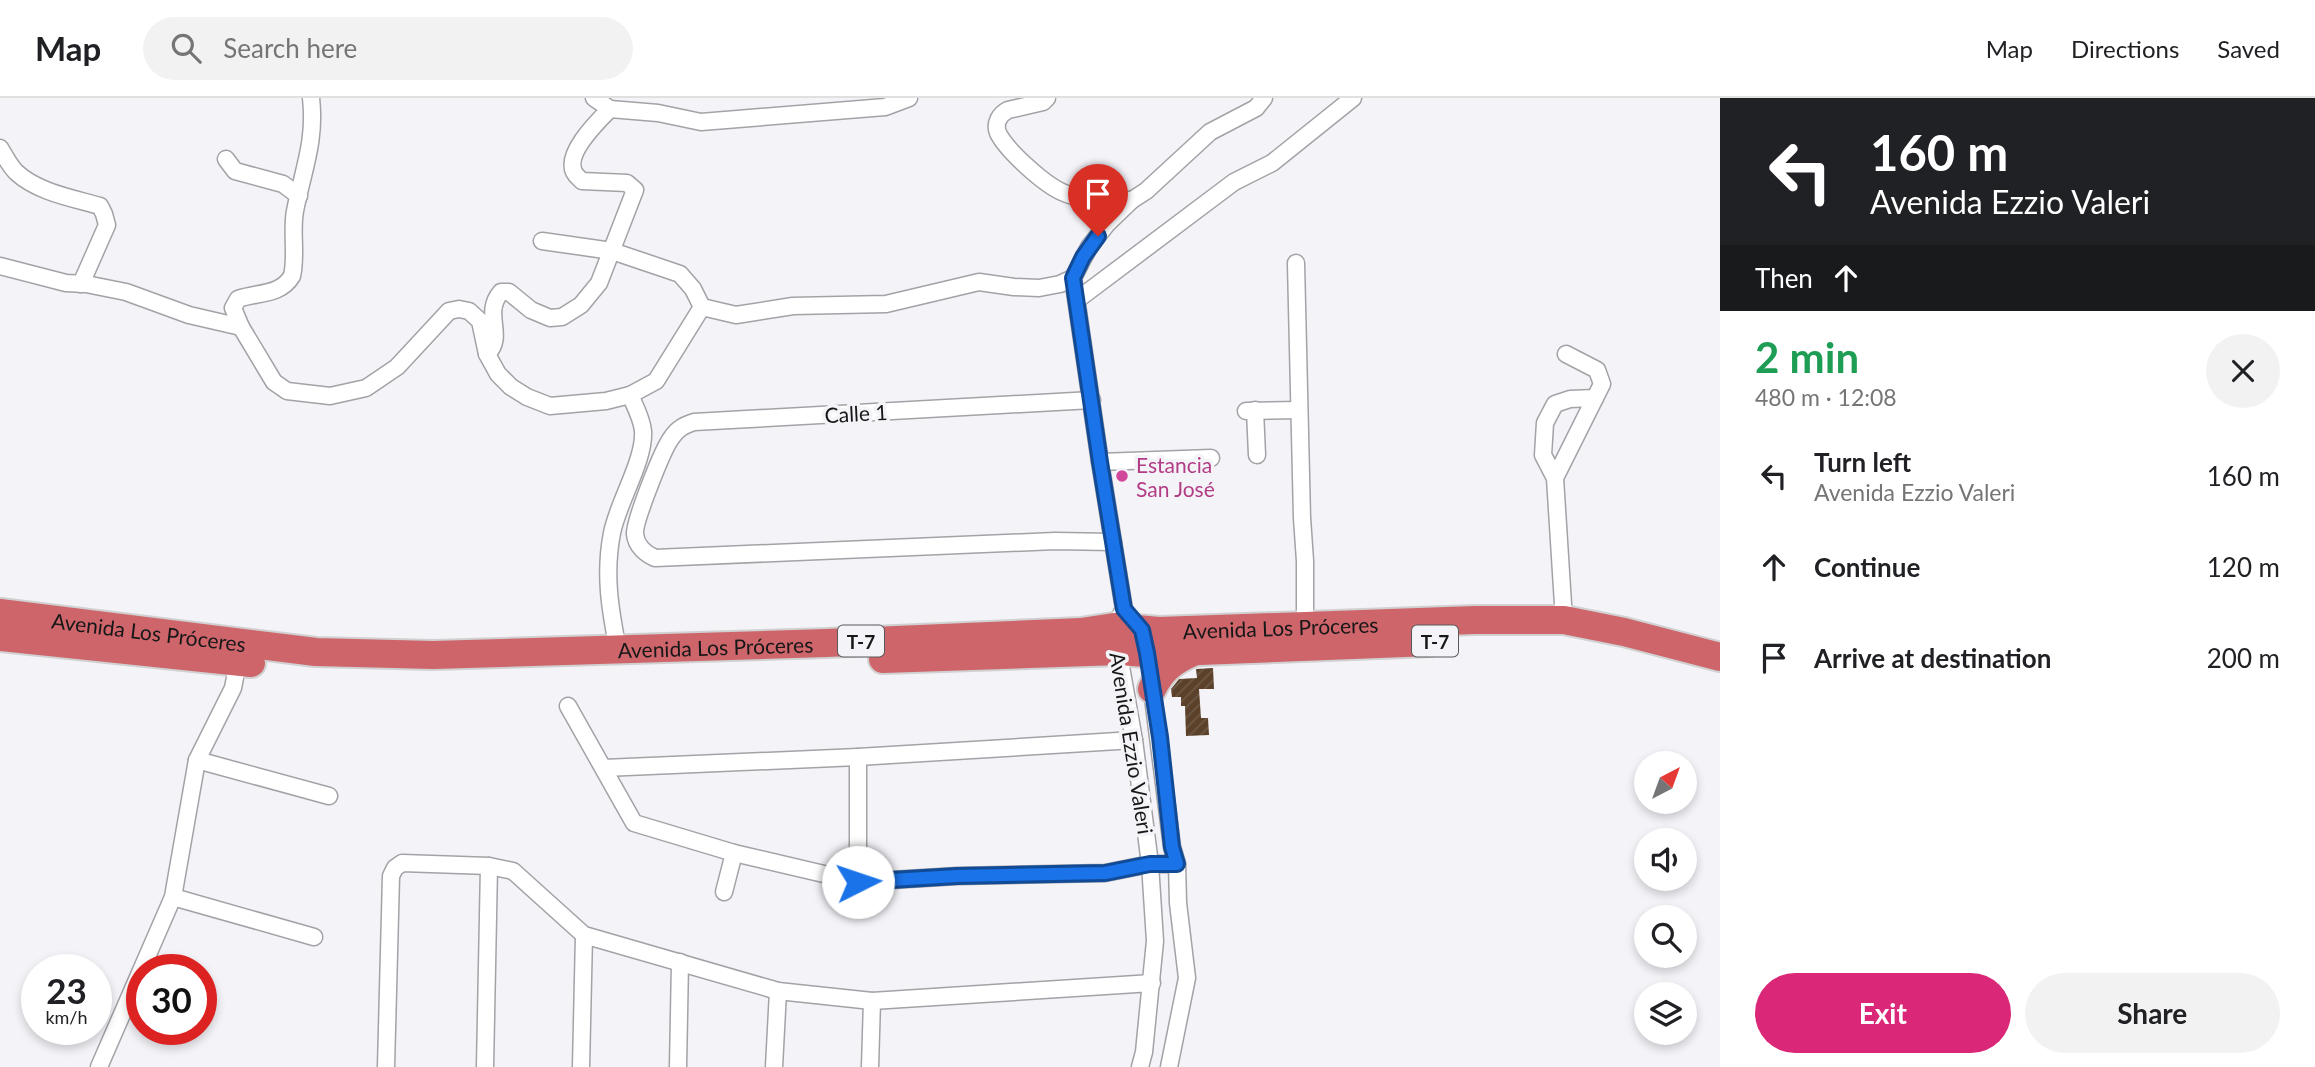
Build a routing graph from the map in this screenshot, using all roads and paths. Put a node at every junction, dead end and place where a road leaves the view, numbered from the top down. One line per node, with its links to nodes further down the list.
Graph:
1 (311, 98): 11 (street)
2 (594, 98): 8 (street)
3 (909, 98): 7 (street)
4 (1047, 98): 12 (street)
5 (1264, 98): 12 (street)
6 (1353, 98): 19 (street)
7 (657, 106): 8 (street)
8 (610, 109): 14 (street)
9 (1, 149): 18 (street)
10 (226, 159): 11 (street)
11 (299, 196): 21 (street)
12 (1132, 200): 17 (street)
13 (541, 241): 14 (street)
14 (612, 251): 20 (street); 22 (street)
15 (1296, 263): 27 (street)
16 (0, 266): 18 (street)
17 (1073, 278): 19 (street, Avenida Ezzio Valeri); 20 (street)
18 (81, 284): 21 (street)
19 (1077, 300): 26 (street, Avenida Ezzio Valeri)
20 (702, 307): 24 (street)
21 (241, 327): 22 (street)
22 (487, 354): 24 (street)
23 (1566, 354): 25 (street)
24 (630, 396): 39 (street)
25 (1595, 398): 31 (street); 31 (street)
26 (1091, 400): 30 (street, Avenida Ezzio Valeri); 32 (street, Calle 1)
27 (1299, 410): 28 (street); 35 (street)
28 (1257, 455)
29 (1211, 458): 30 (street)
30 (1100, 462): 32 (street, Avenida Ezzio Valeri)
31 (1555, 478): 34 (street)
32 (1113, 542): 36 (street, Avenida Ezzio Valeri)
33 (0, 613): 39 (highway, Avenida Los Próceres / T-7)
34 (1564, 620): 35 (highway, Avenida Los Próceres / T-7); 41 (highway, Avenida Los Próceres / T-7)
35 (1305, 626): 38 (highway, Avenida Los Próceres / T-7)
36 (1118, 629): 38 (highway, Avenida Los Próceres / T-7); 39 (highway, Avenida Los Próceres / T-7); 42 (highway, Avenida Los Próceres / T-7); 46 (street, Avenida Ezzio Valeri)
37 (0, 637): 42 (highway, Avenida Los Próceres / T-7)
38 (1145, 641): 40 (highway, Avenida Los Próceres / T-7); 44 (street, Avenida Ezzio Valeri)
39 (618, 650)
40 (1196, 650): 43 (highway, Avenida Los Próceres / T-7); 44 (highway)
41 (1720, 657)
42 (238, 662): 48 (street)
43 (1720, 669)
44 (1152, 689): 53 (street, Avenida Ezzio Valeri)
45 (568, 706): 49 (street)
46 (1135, 740): 47 (street); 52 (street, Avenida Ezzio Valeri)
47 (858, 757): 49 (street); 55 (street)
48 (197, 760): 50 (street); 57 (street)
49 (604, 768): 51 (street)
50 (329, 796)
51 (734, 853): 55 (street); 56 (street)
52 (1150, 864): 53 (street); 55 (street); 61 (street, Avenida Ezzio Valeri)
53 (1177, 864): 72 (street, Avenida Ezzio Valeri)
54 (489, 866): 58 (street); 65 (street); 66 (street)
55 (858, 882)
56 (724, 892)
57 (173, 897): 59 (street); 64 (street)
58 (584, 935): 60 (street); 67 (street)
59 (314, 937)
60 (680, 962): 62 (street); 68 (street)
61 (1152, 983): 63 (street); 71 (street, Avenida Ezzio Valeri)
62 (778, 991): 63 (street); 69 (street)
63 (872, 1001): 70 (street)
64 (99, 1067)
65 (386, 1067)
66 (485, 1067)
67 (581, 1067)
68 (678, 1067)
69 (774, 1067)
70 (870, 1067)
71 (1140, 1067)
72 (1169, 1067)

